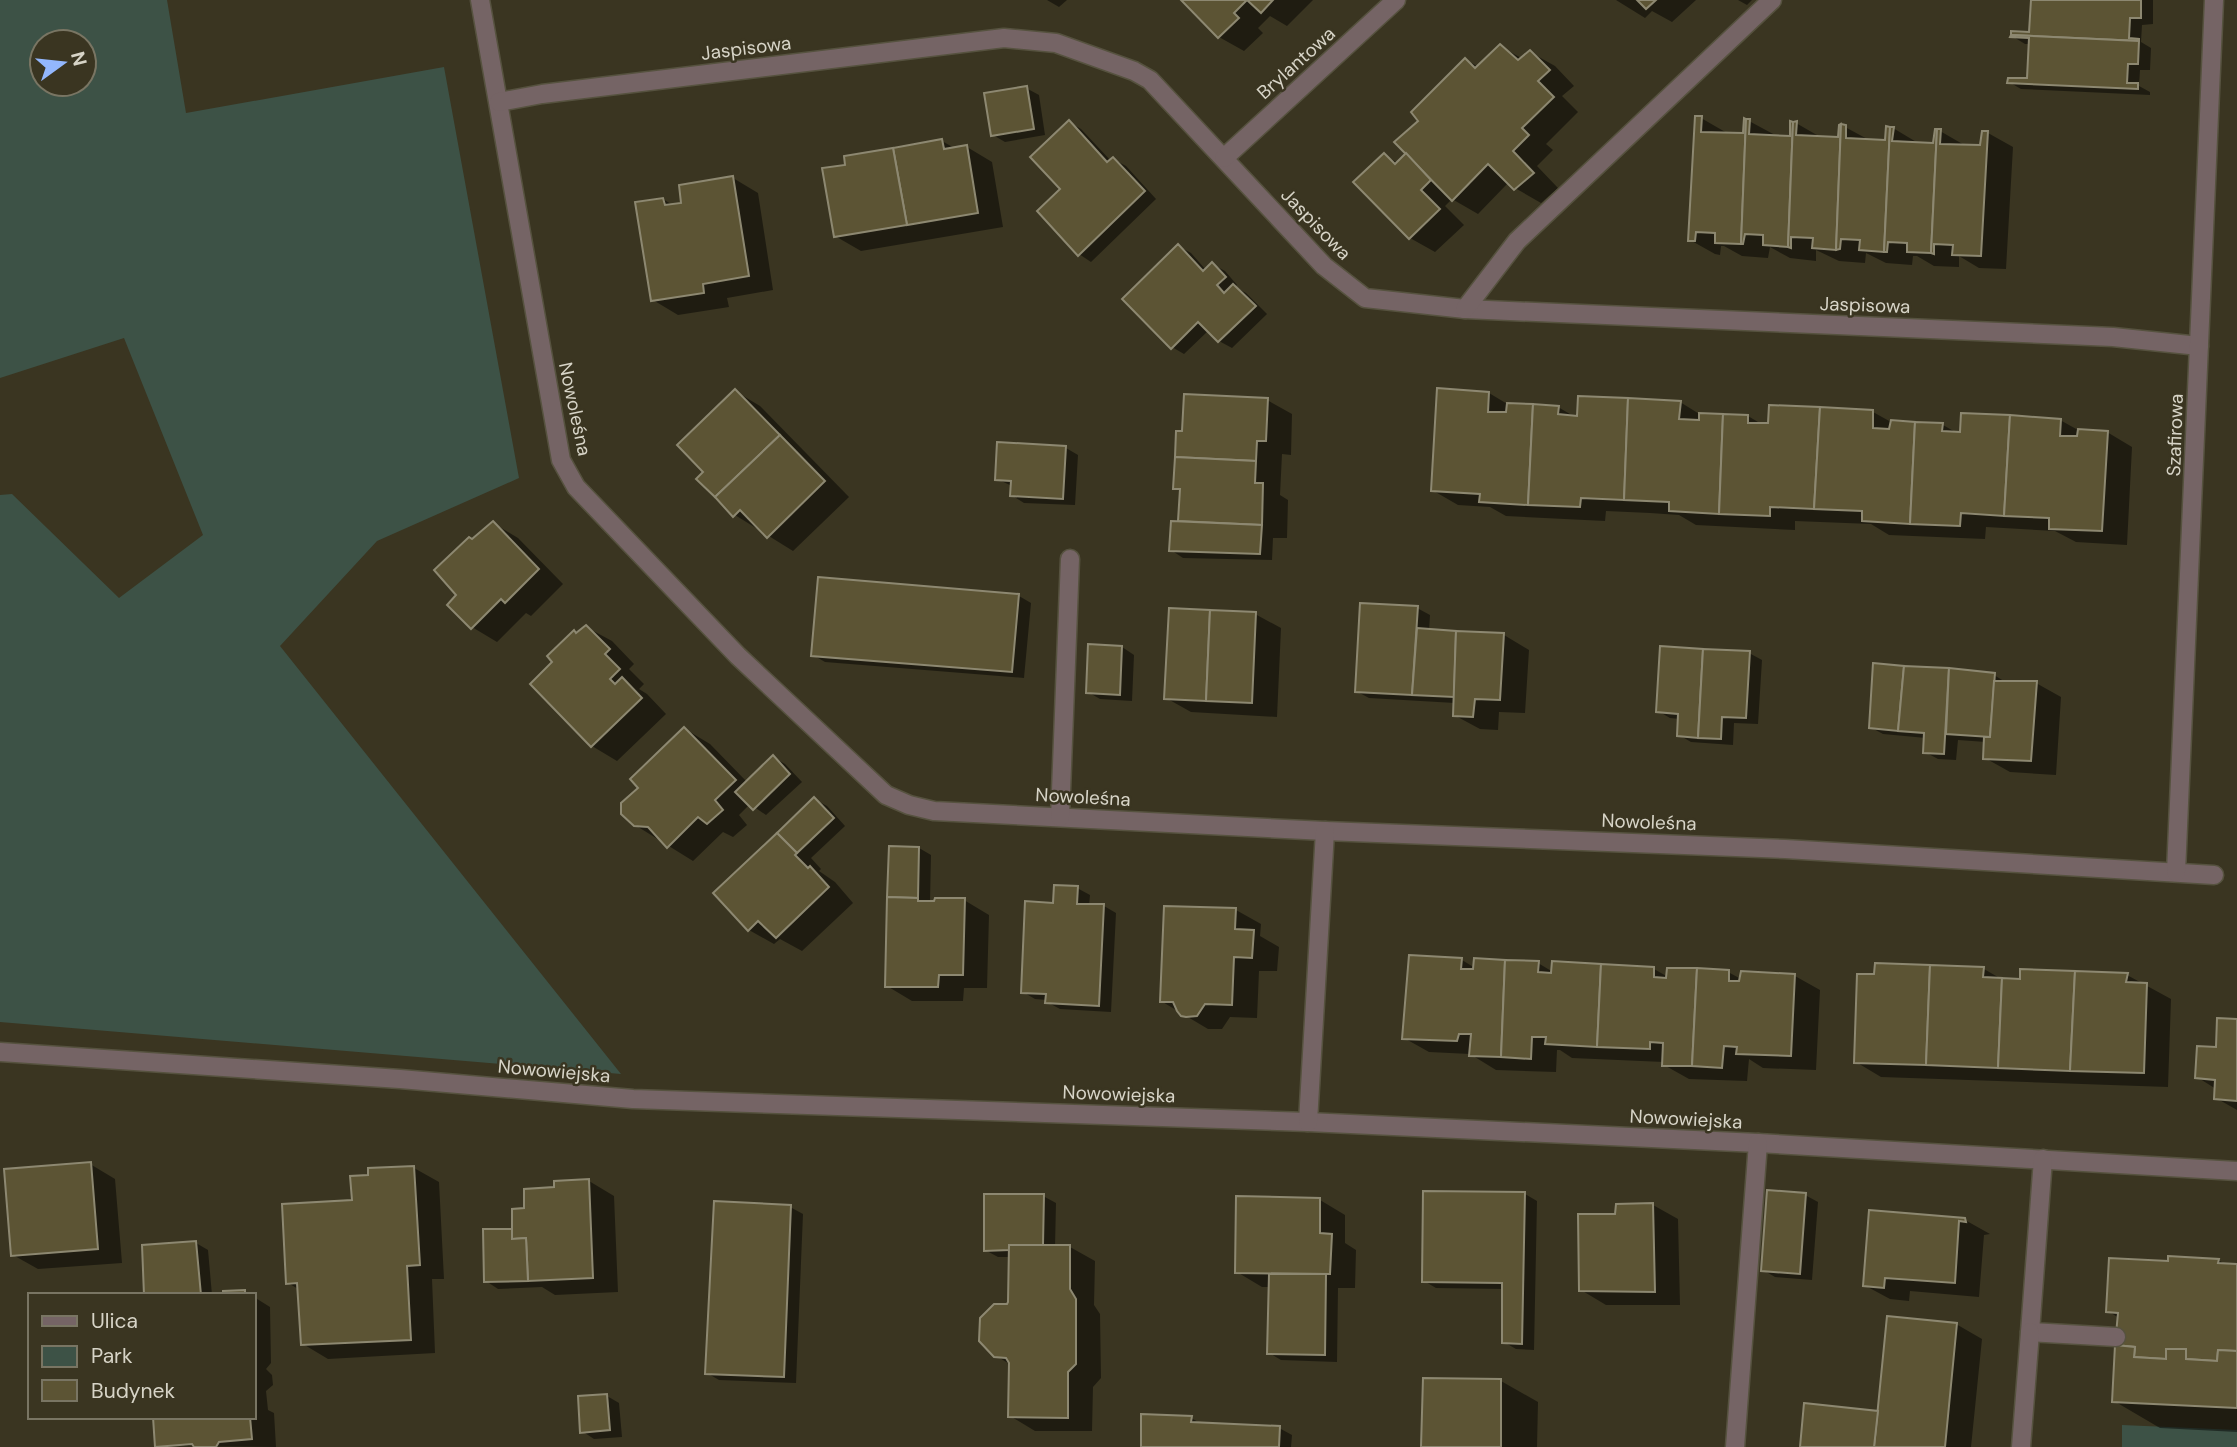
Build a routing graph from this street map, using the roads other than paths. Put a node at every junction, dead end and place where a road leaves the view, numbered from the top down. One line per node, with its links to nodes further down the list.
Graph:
1 (480, 0): 5 (street, Nowoleśna)
2 (1396, 0): 6 (street, Brylantowa)
3 (1772, 0): 7 (street)
4 (2214, 0): 8 (street, Szafirowa)
5 (499, 102): 6 (street, Jaspisowa); 10 (street, Nowoleśna)
6 (1224, 158): 7 (street, Jaspisowa)
7 (1465, 309): 8 (street, Jaspisowa)
8 (2199, 346): 12 (street, Szafirowa)
9 (1070, 559): 10 (street)
10 (1060, 817): 11 (street, Nowoleśna)
11 (1325, 831): 12 (street, Nowoleśna); 15 (street)
12 (2176, 872): 13 (street, Nowoleśna)
13 (2214, 875)
14 (0, 1052): 15 (street, Nowowiejska)
15 (1308, 1122): 16 (street, Nowowiejska)
16 (1758, 1143): 17 (street, Nowowiejska); 21 (street)
17 (2043, 1159): 18 (street, Nowowiejska); 19 (street)
18 (2237, 1171)
19 (2030, 1332): 20 (street); 22 (street)
20 (2116, 1337)
21 (1735, 1447)
22 (2021, 1447)

